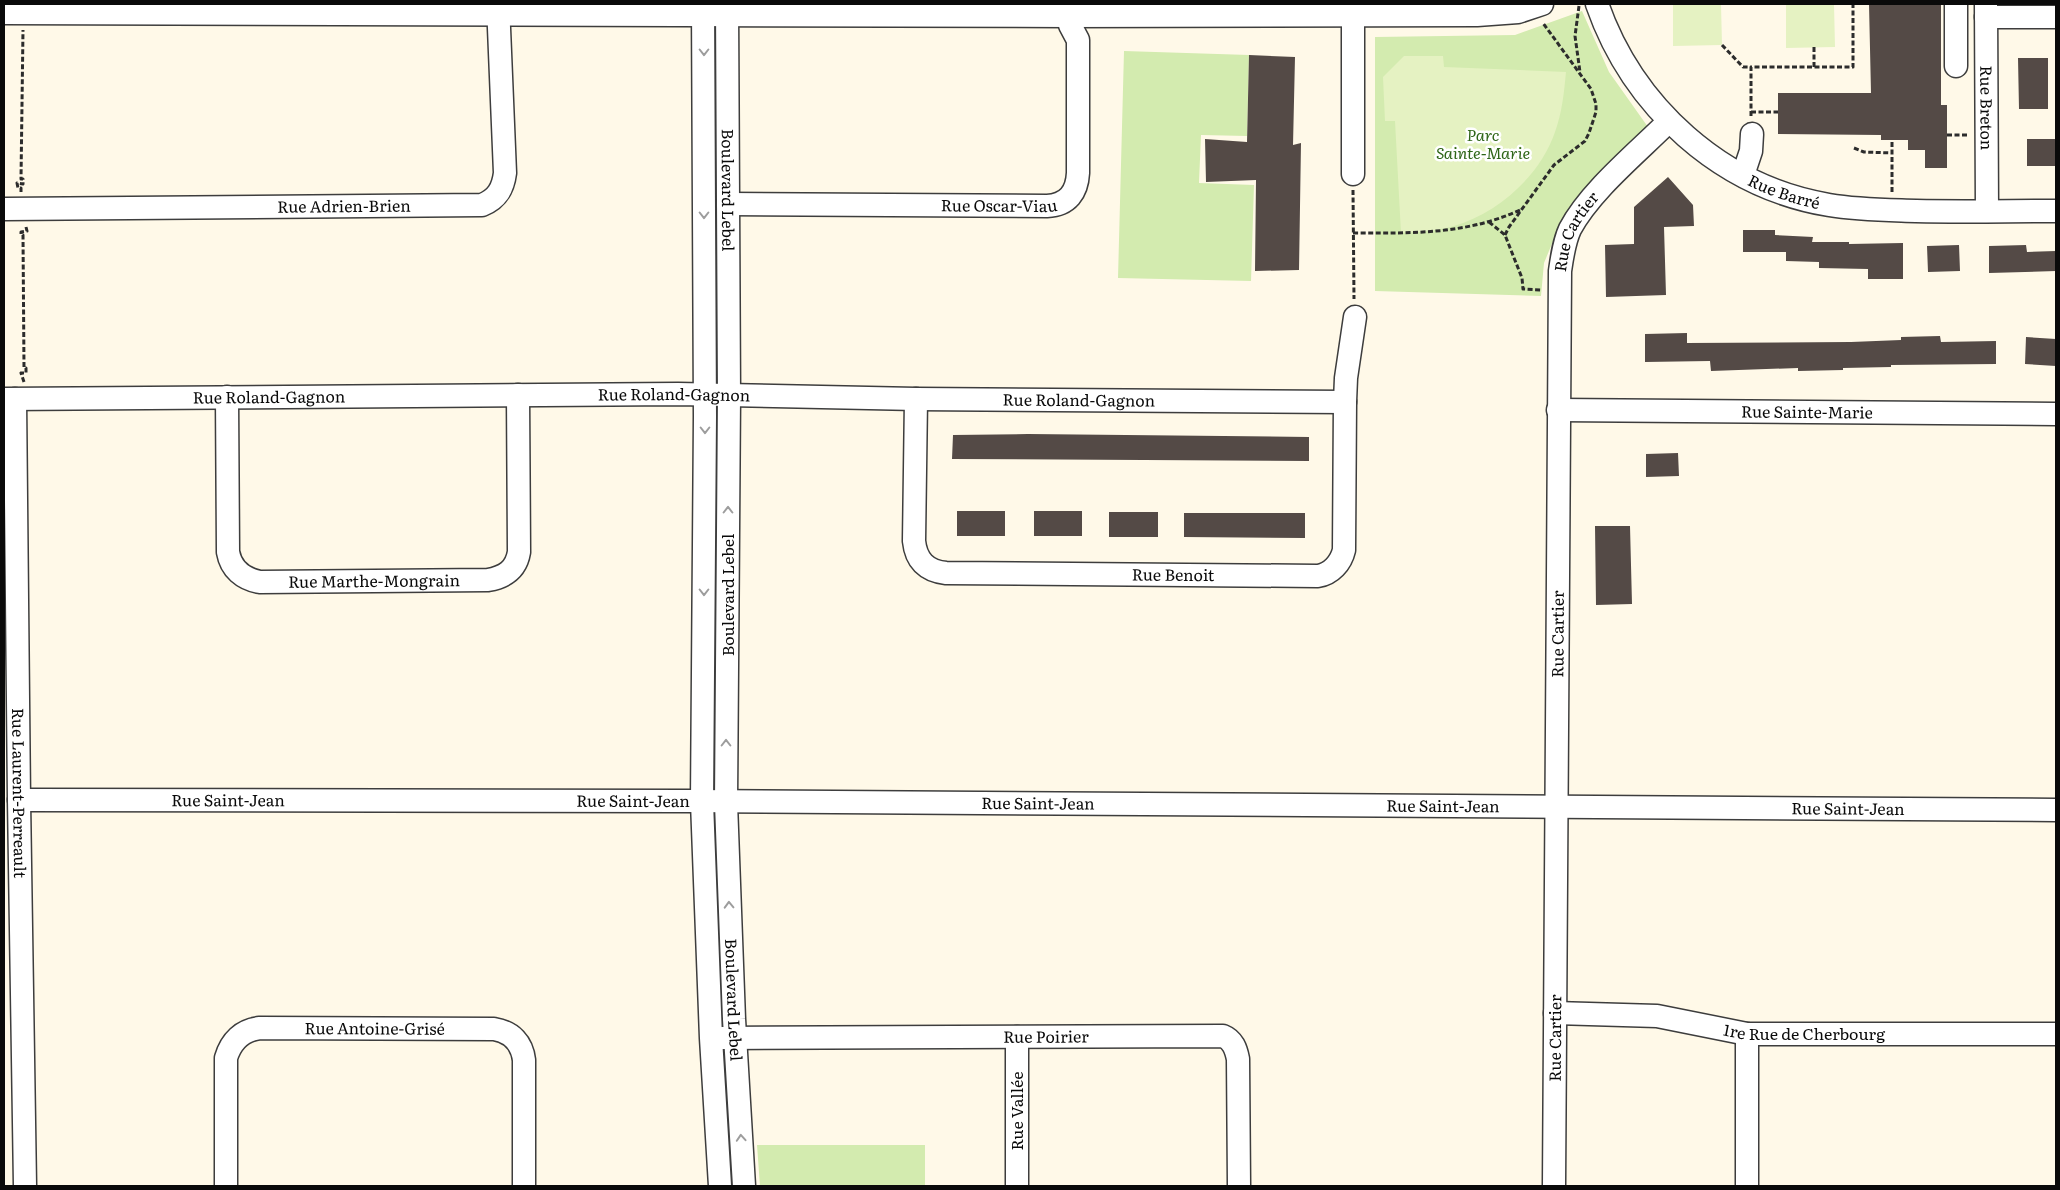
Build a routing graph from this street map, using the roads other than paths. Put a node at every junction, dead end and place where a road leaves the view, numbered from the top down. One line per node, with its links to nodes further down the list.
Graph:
1 (1956, 4): 12 (street)
2 (1587, 6): 13 (street, Rue Barré)
3 (498, 8): 4 (street); 8 (street); 17 (street, Rue Adrien-Brien)
4 (703, 9): 5 (street); 24 (street, Boulevard Lebel, one-way to 24)
5 (727, 9): 6 (street); 18 (street, Boulevard Lebel)
6 (1067, 10): 10 (street); 18 (street, Rue Oscar-Viau)
7 (1986, 10): 11 (street); 19 (street, Rue Breton)
8 (4, 13)
9 (1542, 13): 10 (street)
10 (1353, 15): 15 (street)
11 (2056, 17)
12 (1956, 66)
13 (1669, 121): 16 (street, Rue Barré); 29 (street, Rue Cartier)
14 (1752, 123): 16 (street)
15 (1353, 174)
16 (1743, 176): 19 (street, Rue Barré)
17 (12, 203)
18 (728, 204): 25 (street, Boulevard Lebel)
19 (1987, 211): 20 (street, Rue Barré)
20 (2056, 211)
21 (1355, 317): 28 (street, Rue Benoit)
22 (14, 395): 26 (street, Rue Roland-Gagnon); 31 (street, Rue Laurent-Perreault)
23 (518, 395): 24 (street, Rue Roland-Gagnon); 26 (street, Rue Roland-Gagnon); 26 (street, Rue Marthe-Mongrain)
24 (705, 395): 25 (street, Rue Roland-Gagnon); 32 (street, Boulevard Lebel, one-way to 32)
25 (729, 396): 27 (street, Rue Roland-Gagnon); 33 (street, Boulevard Lebel, one-way to 25)
26 (227, 397)
27 (916, 399): 28 (street, Rue Roland-Gagnon); 28 (street, Rue Benoit)
28 (1345, 402)
29 (1558, 410): 30 (street, Rue Sainte-Marie); 34 (street, Rue Cartier)
30 (2056, 414)
31 (18, 800): 32 (street, Rue Saint-Jean); 42 (street, Rue Laurent-Perreault)
32 (702, 802): 33 (street, Rue Saint-Jean); 40 (street, Boulevard Lebel)
33 (726, 802): 34 (street, Rue Saint-Jean); 41 (street, Boulevard Lebel, one-way to 33)
34 (1556, 807): 35 (street, Rue Saint-Jean); 36 (street, Rue Cartier)
35 (2056, 810)
36 (1555, 1013): 37 (street, 1re Rue de Cherbourg); 49 (street, Rue Cartier)
37 (1747, 1034): 38 (street, 1re Rue de Cherbourg); 50 (street)
38 (2056, 1034)
39 (1017, 1037): 41 (street, Rue Poirier); 47 (street, Rue Vallée); 48 (street, Rue Poirier)
40 (711, 1038): 41 (street, Rue Poirier); 45 (street, Boulevard Lebel)
41 (735, 1038): 46 (street, Boulevard Lebel, one-way to 41)
42 (25, 1186)
43 (226, 1186): 44 (street, Rue Antoine-Grisé)
44 (524, 1186)
45 (720, 1186)
46 (744, 1186)
47 (1017, 1186)
48 (1239, 1186)
49 (1554, 1186)
50 (1747, 1186)

